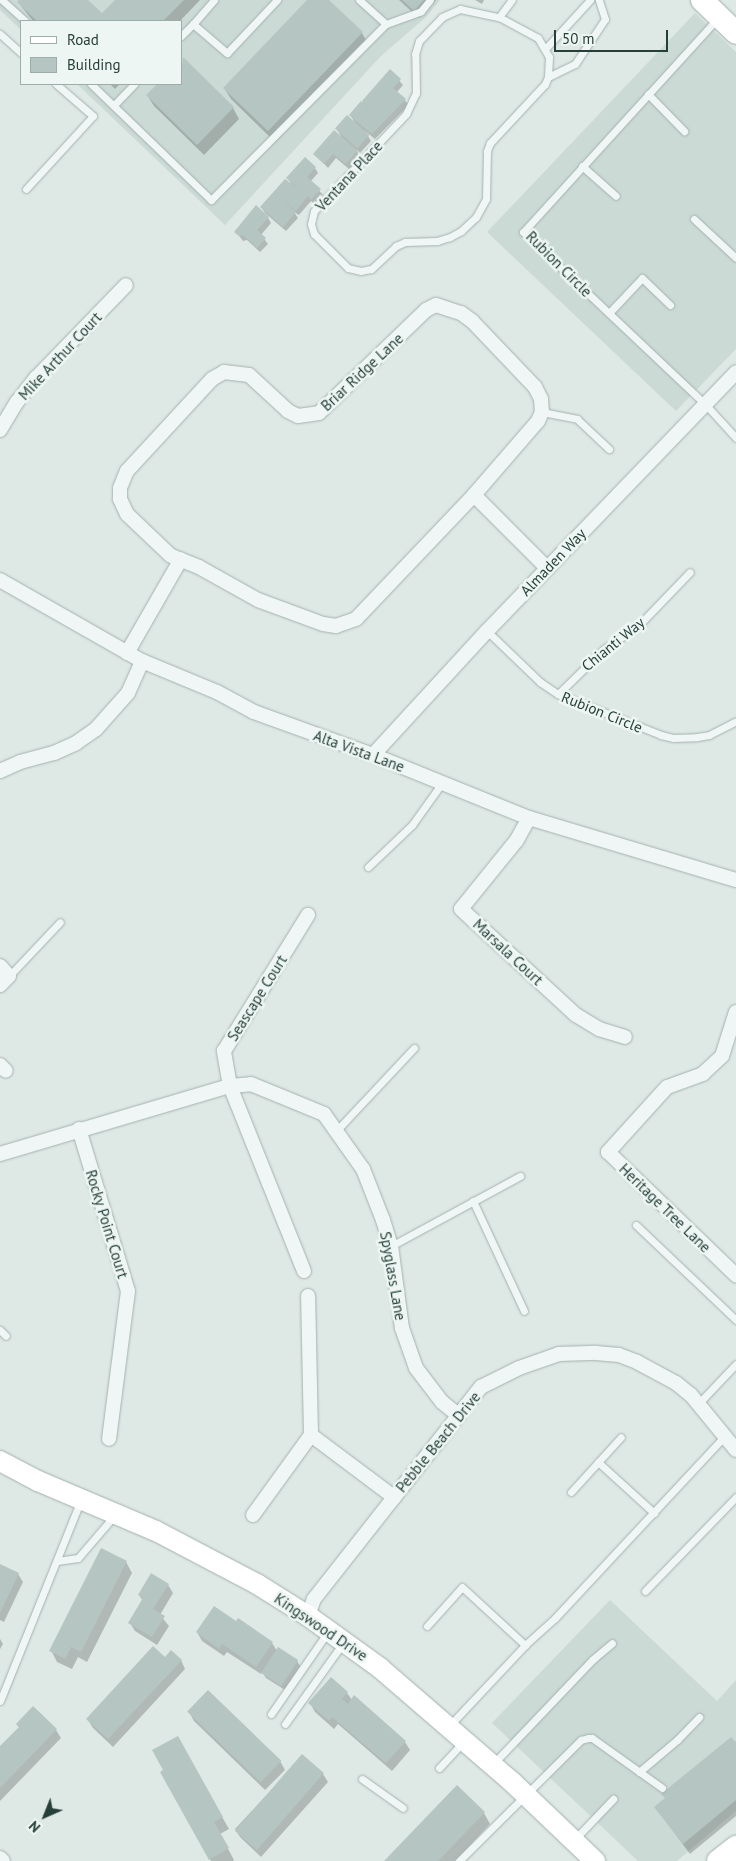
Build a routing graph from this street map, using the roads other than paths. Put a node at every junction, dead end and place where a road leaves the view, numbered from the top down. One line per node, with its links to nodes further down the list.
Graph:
1 (2, 0): 12 (lane)
2 (214, 0): 13 (lane)
3 (277, 0): 13 (lane)
4 (360, 0): 14 (lane)
5 (430, 0): 14 (lane)
6 (512, 0): 10 (lane)
7 (590, 0): 18 (lane)
8 (599, 0): 20 (lane)
9 (702, 0): 11 (main road)
10 (499, 17): 18 (lane, Ventana Place); 20 (lane, Ventana Place)
11 (719, 17): 15 (main road); 24 (lane, Rubion Circle)
12 (24, 20)
13 (193, 24): 17 (lane)
14 (386, 24): 25 (lane)
15 (736, 32)
16 (0, 34): 19 (lane)
17 (182, 35)
18 (546, 48): 20 (lane)
19 (20, 52)
20 (548, 77)
21 (57, 85): 28 (lane)
22 (92, 85): 25 (lane)
23 (133, 85): 25 (lane)
24 (648, 94): 26 (lane); 27 (lane, Rubion Circle)
25 (114, 105)
26 (684, 131)
27 (582, 166): 29 (lane); 34 (lane, Rubion Circle)
28 (26, 189)
29 (616, 196)
30 (694, 219): 31 (lane)
31 (736, 258)
32 (126, 285): 38 (street, Mike Arthur Court)
33 (670, 305): 34 (lane)
34 (609, 313): 36 (lane, Rubion Circle)
35 (736, 372): 36 (street, Almaden Way)
36 (706, 404): 39 (lane, Rubion Circle); 43 (street, Almaden Way)
37 (542, 412): 40 (lane); 41 (street, Briar Ridge Lane); 42 (street, Briar Ridge Lane)
38 (0, 430)
39 (736, 438)
40 (609, 449)
41 (474, 496): 42 (street, Briar Ridge Lane); 43 (street)
42 (180, 559): 47 (street)
43 (547, 568): 46 (street, Almaden Way)
44 (690, 572): 49 (lane, Chianti Way)
45 (0, 580): 47 (street, Alta Vista Lane)
46 (487, 631): 49 (lane, Rubion Circle); 51 (street, Almaden Way)
47 (127, 653): 48 (street, Alta Vista Lane)
48 (142, 661): 51 (street, Alta Vista Lane); 52 (street)
49 (558, 694): 50 (lane, Rubion Circle)
50 (736, 721)
51 (373, 755): 53 (street, Alta Vista Lane)
52 (0, 771)
53 (442, 783): 54 (street, Alta Vista Lane); 55 (lane)
54 (529, 818): 56 (street, Alta Vista Lane); 61 (street, Marsala Court)
55 (368, 867)
56 (735, 877)
57 (308, 915): 63 (street, Seascape Court)
58 (60, 922): 59 (lane)
59 (3, 976)
60 (736, 1012): 72 (street, Heritage Tree Lane)
61 (625, 1037)
62 (414, 1048): 65 (lane)
63 (230, 1086): 64 (street, Spyglass Lane); 65 (street, Spyglass Lane); 71 (street)
64 (79, 1129): 66 (street, Spyglass Lane); 84 (street, Rocky Point Court)
65 (336, 1131): 70 (street, Spyglass Lane)
66 (0, 1154)
67 (520, 1176): 68 (lane)
68 (473, 1201): 70 (lane); 74 (lane)
69 (636, 1225): 75 (lane)
70 (391, 1246): 80 (street, Spyglass Lane)
71 (304, 1271)
72 (736, 1275)
73 (308, 1296): 81 (street)
74 (524, 1311)
75 (736, 1320)
76 (0, 1330): 77 (lane)
77 (6, 1336)
78 (736, 1364): 79 (lane)
79 (698, 1404): 80 (street, Pebble Beach Drive); 83 (street, Pebble Beach Drive)
80 (458, 1414): 89 (street, Pebble Beach Drive)
81 (311, 1435): 89 (street); 94 (street)
82 (622, 1437): 87 (lane)
83 (724, 1437): 85 (street, Pebble Beach Drive); 92 (lane)
84 (109, 1439)
85 (736, 1450)
86 (0, 1461): 91 (street, Kingswood Drive)
87 (598, 1462): 88 (lane); 92 (lane)
88 (571, 1492)
89 (394, 1496): 97 (street, Pebble Beach Drive)
90 (736, 1496): 96 (lane)
91 (81, 1499): 93 (street, Kingswood Drive); 95 (lane)
92 (654, 1513): 101 (lane)
93 (116, 1514): 95 (lane); 97 (street, Kingswood Drive)
94 (253, 1514)
95 (57, 1561): 102 (lane)
96 (645, 1591)
97 (308, 1616): 99 (street, Kingswood Drive)
98 (426, 1626): 101 (lane)
99 (336, 1636): 103 (lane); 105 (lane); 106 (street, Kingswood Drive)
100 (612, 1643): 108 (lane)
101 (525, 1645): 106 (lane)
102 (0, 1701)
103 (271, 1714)
104 (699, 1717): 110 (lane)
105 (285, 1724)
106 (448, 1728): 107 (street, Kingswood Drive)
107 (464, 1742): 108 (street, Kingswood Drive); 109 (lane)
108 (491, 1766): 113 (street, Kingswood Drive)
109 (440, 1768)
110 (639, 1772): 112 (lane); 113 (lane)
111 (362, 1779): 115 (lane)
112 (662, 1788)
113 (526, 1796): 116 (street, Kingswood Drive); 120 (lane)
114 (613, 1799): 116 (lane)
115 (404, 1808)
116 (574, 1840): 121 (street, Kingswood Drive)
117 (736, 1847): 122 (main road)
118 (0, 1858): 119 (street)
119 (3, 1861)
120 (459, 1861)
121 (596, 1861)
122 (718, 1861)

